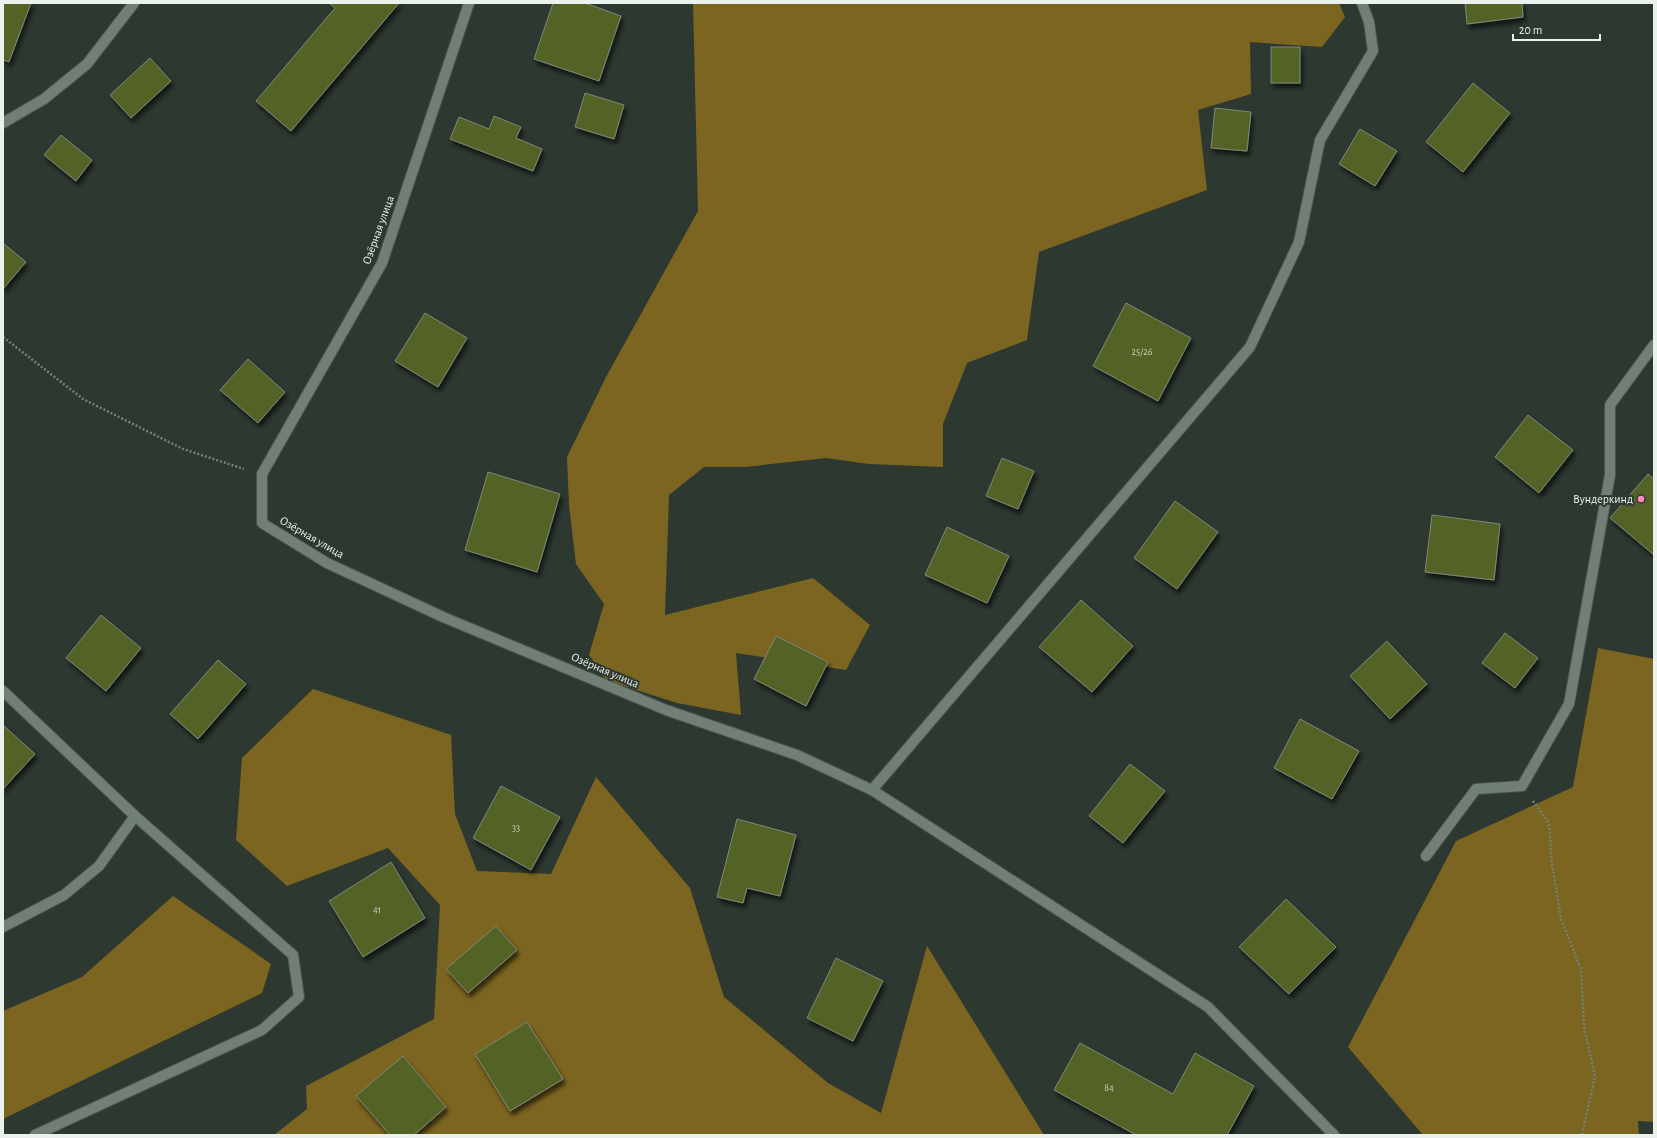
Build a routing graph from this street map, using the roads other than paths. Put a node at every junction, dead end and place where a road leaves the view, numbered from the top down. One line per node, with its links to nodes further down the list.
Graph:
1 (134, 3): 4 (street)
2 (469, 3): 7 (street, Озёрная улица)
3 (1362, 3): 7 (street)
4 (3, 123)
5 (1654, 345): 9 (street)
6 (3, 691): 8 (street)
7 (872, 790): 12 (street)
8 (135, 816): 10 (street); 11 (street)
9 (1426, 856)
10 (3, 927)
11 (35, 1135)
12 (1334, 1135)

